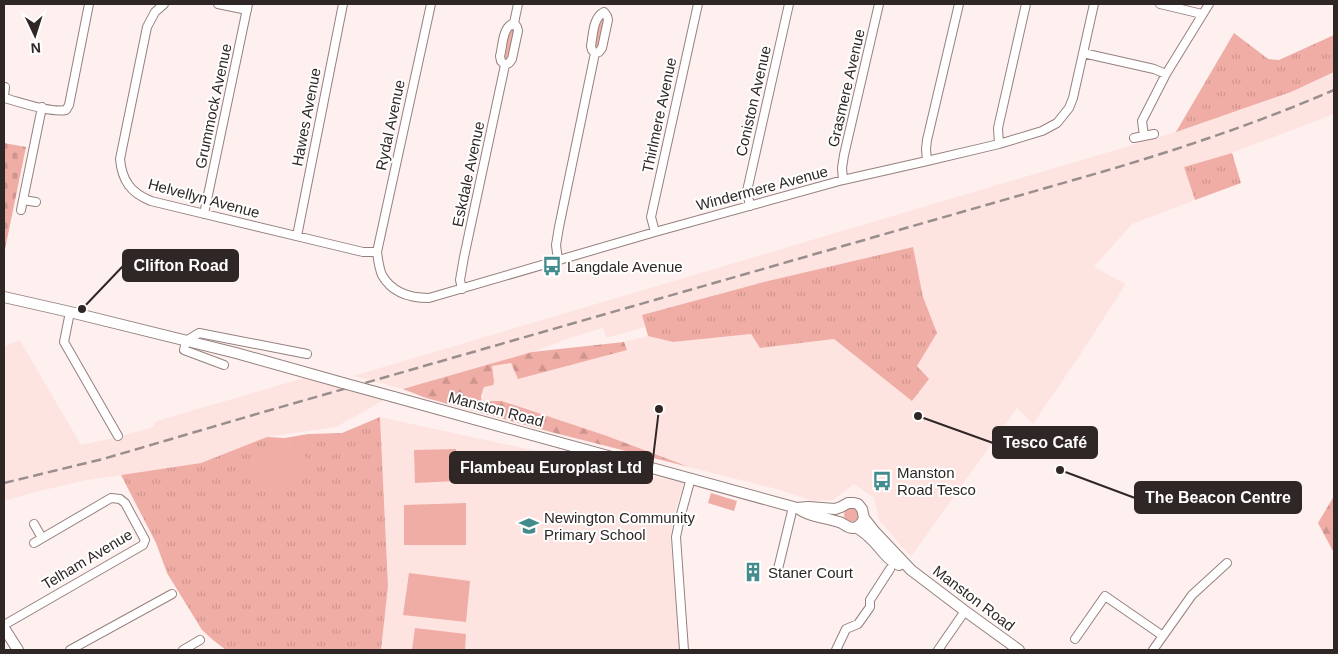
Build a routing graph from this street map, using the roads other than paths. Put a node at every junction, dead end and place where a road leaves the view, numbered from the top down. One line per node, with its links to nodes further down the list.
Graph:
1 (89, 4): 24 (street)
2 (164, 4): 35 (street, Helvellyn Avenue)
3 (218, 4): 15 (street)
4 (343, 4): 37 (street, Hawes Avenue)
5 (431, 4): 38 (street, Rydal Avenue)
6 (518, 4): 18 (street, Eskdale Avenue)
7 (698, 4): 36 (street, Thirlmere Avenue)
8 (789, 4): 33 (street, Coniston Avenue)
9 (879, 4): 30 (street, Grasmere Avenue)
10 (959, 4): 29 (street)
11 (1026, 4): 28 (street)
12 (1094, 4): 19 (street, Windermere Avenue)
13 (1160, 4): 17 (street)
14 (1209, 4): 17 (street)
15 (248, 7): 35 (street, Grummock Avenue)
16 (605, 8): 39 (street)
17 (1202, 14): 21 (street)
18 (514, 23): 20 (street, Eskdale Avenue); 20 (street, Eskdale Avenue)
19 (1083, 53): 21 (street); 28 (street, Windermere Avenue)
20 (505, 65): 40 (street, Eskdale Avenue)
21 (1166, 74): 26 (street)
22 (5, 87): 23 (street)
23 (4, 97): 24 (street)
24 (42, 107): 31 (street)
25 (1154, 134): 26 (street)
26 (1144, 136): 27 (street)
27 (1134, 138)
28 (999, 144): 29 (street, Windermere Avenue)
29 (927, 161): 30 (street, Windermere Avenue)
30 (843, 180): 33 (street, Windermere Avenue)
31 (23, 200): 32 (street); 34 (street)
32 (36, 202)
33 (750, 206): 36 (street, Windermere Avenue)
34 (21, 210)
35 (204, 214): 37 (street, Helvellyn Avenue)
36 (655, 232): 39 (street, Windermere Avenue)
37 (297, 236): 38 (street, Helvellyn Avenue)
38 (377, 252): 40 (street, Windermere Avenue)
39 (558, 260): 40 (street, Windermere Avenue)
40 (462, 289)
41 (4, 297): 42 (main road, Manston Road)
42 (70, 312): 43 (main road, Manston Road); 46 (street)
43 (186, 341): 44 (street, Manston Road); 45 (street); 47 (main road, Manston Road, bridge)
44 (307, 354)
45 (224, 365)
46 (118, 436)
47 (691, 478): 49 (main road, Manston Road); 69 (street)
48 (841, 507): 49 (main road, Manston Road); 50 (main road, Manston Road); 51 (main road)
49 (795, 508): 51 (main road, Manston Road); 57 (street)
50 (864, 518): 53 (main road); 59 (main road, Manston Road)
51 (840, 522): 53 (main road, Manston Road)
52 (34, 524): 54 (street)
53 (856, 527): 59 (main road, Manston Road)
54 (42, 538): 55 (street, Telham Avenue); 62 (street, Telham Avenue)
55 (34, 542)
56 (1227, 563): 63 (street)
57 (778, 569)
58 (890, 569): 70 (street)
59 (911, 570): 61 (main road, Manston Road)
60 (172, 594): 67 (street)
61 (965, 611): 71 (street); 72 (main road, Manston Road)
62 (4, 626): 66 (main road)
63 (1163, 636): 64 (street); 73 (street)
64 (1075, 639)
65 (200, 640): 68 (street)
66 (18, 650)
67 (70, 650)
68 (183, 650)
69 (684, 650)
70 (836, 650)
71 (938, 650)
72 (1019, 650)
73 (1153, 650)

